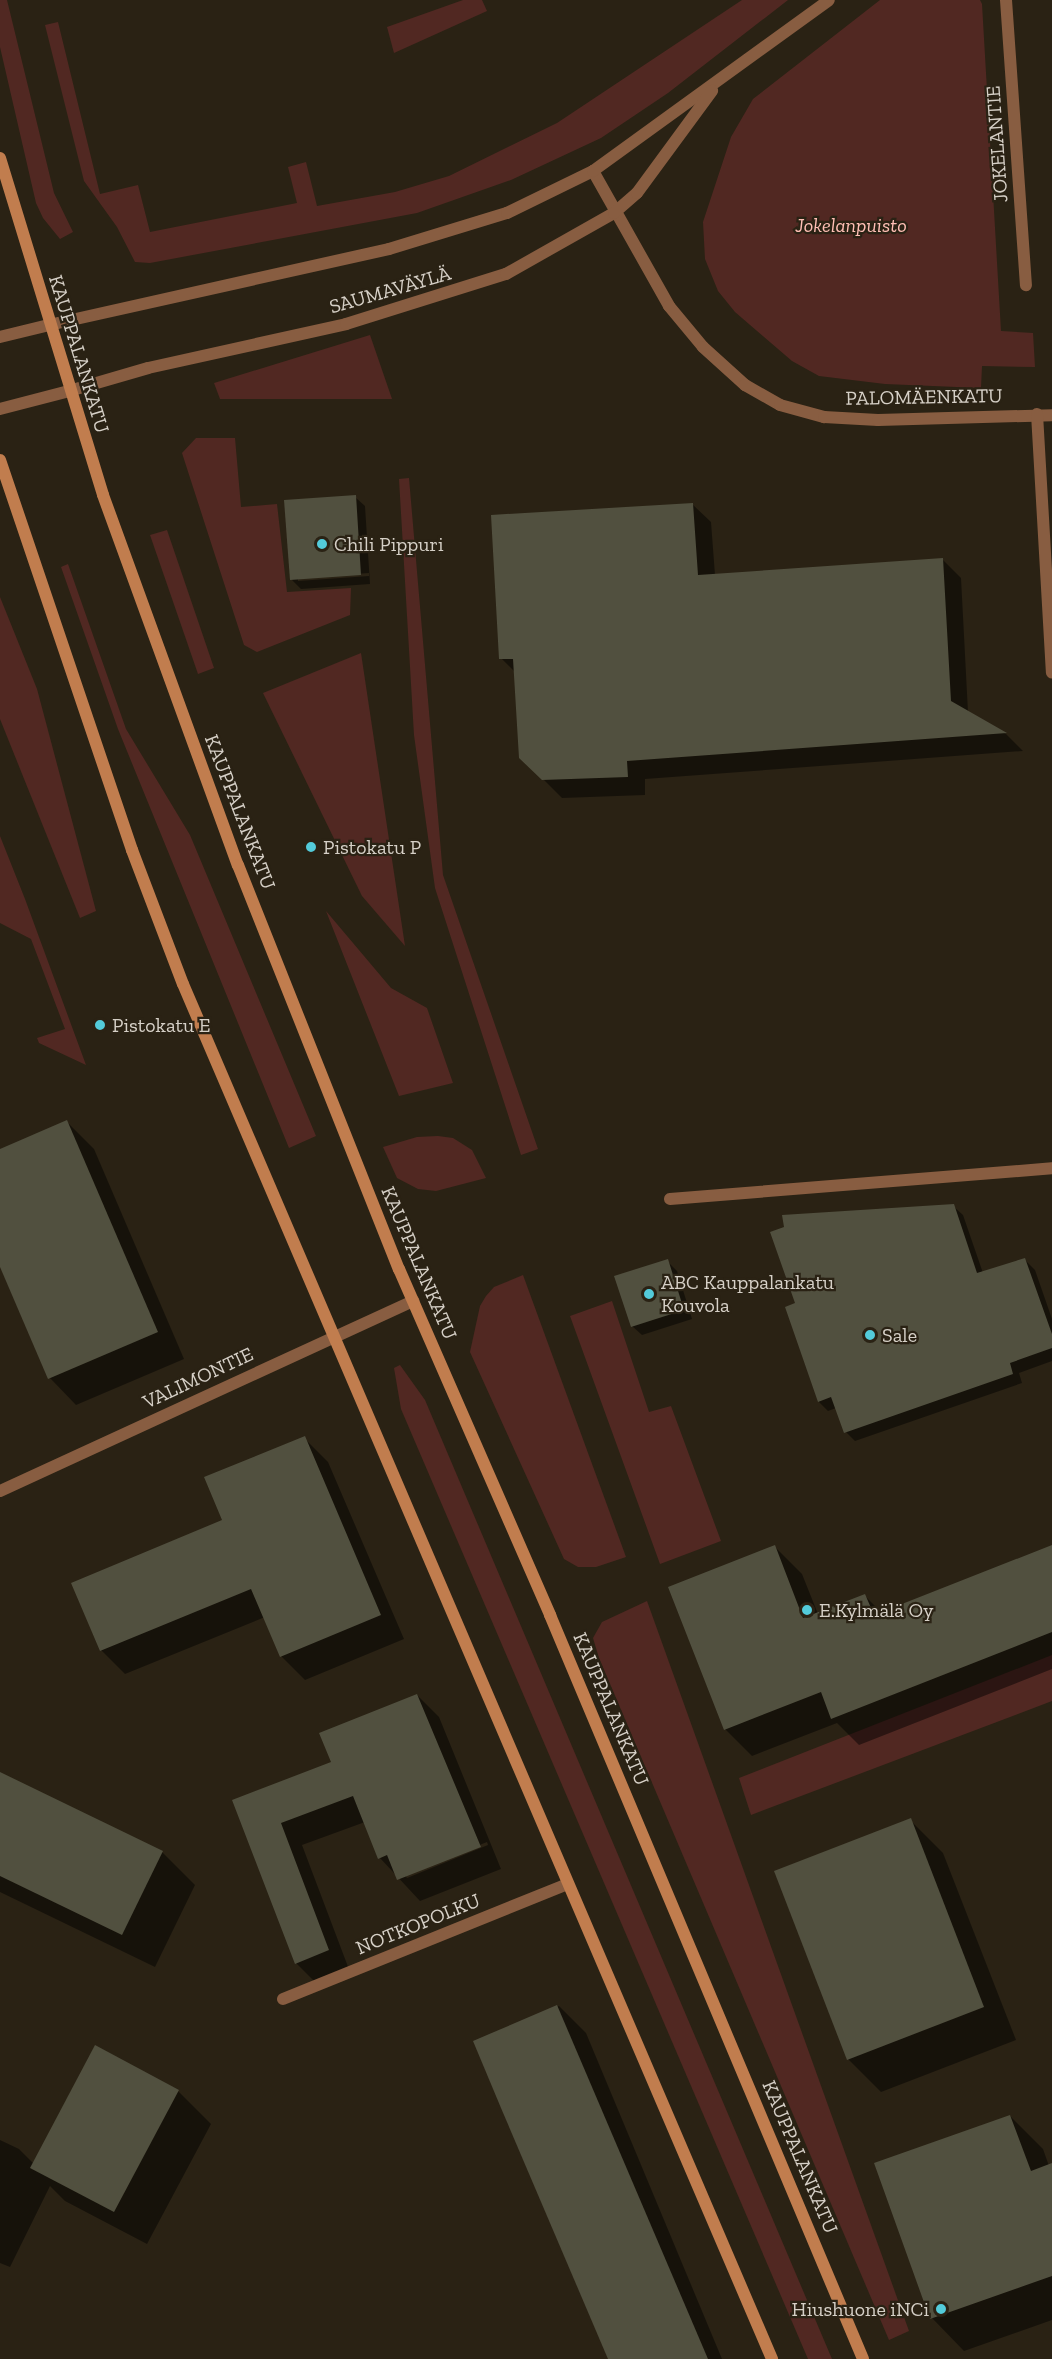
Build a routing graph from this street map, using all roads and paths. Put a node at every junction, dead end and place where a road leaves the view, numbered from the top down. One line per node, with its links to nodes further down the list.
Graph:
1 (829, 0): 3 (street, SAUMAVÄYLÄ)
2 (1006, 0): 7 (street, JOKELANTIE)
3 (718, 83): 5 (street, SAUMAVÄYLÄ); 6 (street, SAUMAVÄYLÄ)
4 (0, 158): 8 (main road, KAUPPALANKATU)
5 (593, 171): 6 (street, PALOMÄENKATU); 8 (street, SAUMAVÄYLÄ)
6 (614, 213): 10 (street, SAUMAVÄYLÄ); 12 (street, PALOMÄENKATU)
7 (1026, 285)
8 (49, 325): 9 (street, SAUMAVÄYLÄ); 10 (main road, KAUPPALANKATU)
9 (0, 336)
10 (69, 391): 11 (street, SAUMAVÄYLÄ); 18 (main road, KAUPPALANKATU)
11 (0, 409)
12 (1037, 414): 13 (street, PALOMÄENKATU); 15 (street)
13 (1052, 415)
14 (0, 460): 19 (main road)
15 (1052, 673)
16 (1052, 1168): 17 (street)
17 (670, 1198)
18 (413, 1301): 19 (street, VALIMONTIE); 24 (main road, KAUPPALANKATU)
19 (332, 1338): 20 (street, VALIMONTIE); 21 (main road)
20 (0, 1491)
21 (568, 1884): 22 (street, NOTKOPOLKU); 23 (main road)
22 (283, 1999)
23 (772, 2359)
24 (863, 2359)

